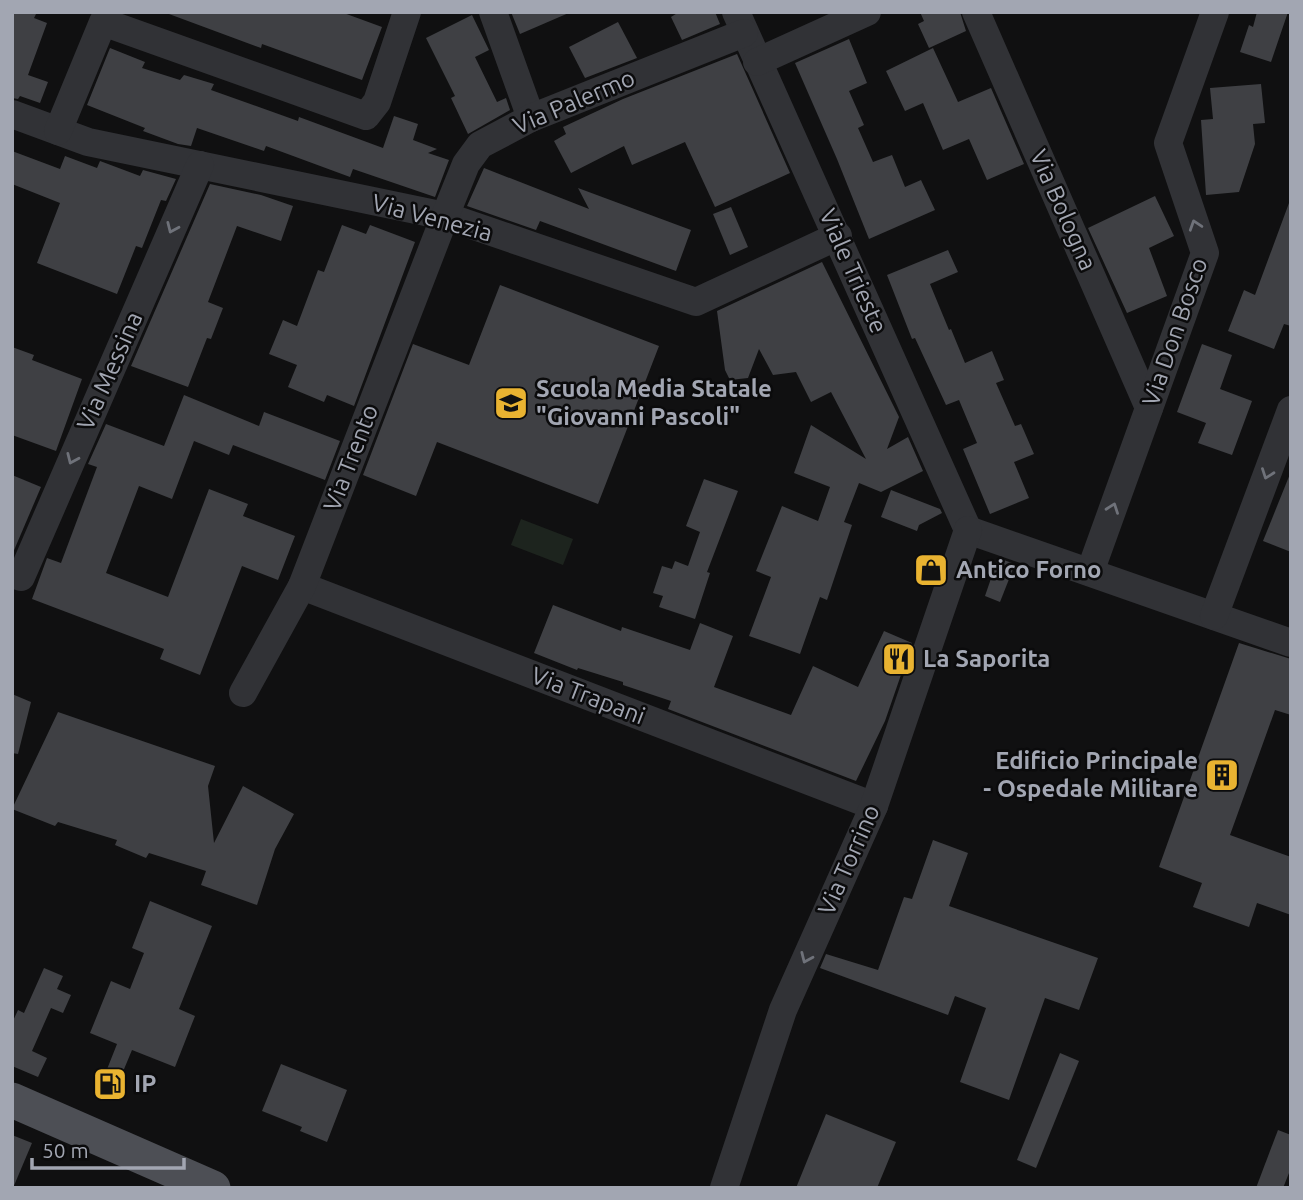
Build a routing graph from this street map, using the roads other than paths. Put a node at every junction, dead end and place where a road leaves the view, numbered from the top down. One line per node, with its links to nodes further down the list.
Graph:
1 (407, 12): 10 (street)
2 (493, 12): 9 (street)
3 (867, 12): 7 (street)
4 (976, 12): 14 (street, Via Bologna)
5 (1215, 12): 14 (street, Via Don Bosco, one-way to 5)
6 (740, 22): 7 (street, Viale Trieste); 9 (street, Via Palermo)
7 (757, 62): 13 (street, Viale Trieste)
8 (12, 114): 10 (street, Via Venezia)
9 (531, 118): 12 (street, Via Palermo)
10 (58, 131): 11 (street, Via Venezia)
11 (200, 165): 12 (street, Via Venezia); 18 (street, Via Messina, one-way to 18)
12 (444, 216): 13 (street, Via Venezia); 19 (street, Via Trento)
13 (838, 236): 16 (street, Viale Trieste)
14 (1149, 408): 17 (street, Via Don Bosco, one-way to 14)
15 (1291, 410): 20 (street, one-way to 20)
16 (968, 530): 17 (street); 23 (street, Via Torrino)
17 (1090, 572): 20 (street)
18 (16, 575)
19 (302, 586): 22 (street, Via Trento); 23 (street, Via Trapani)
20 (1214, 616): 21 (street)
21 (1291, 643)
22 (243, 693)
23 (874, 806): 26 (street, Via Torrino, one-way to 26)
24 (12, 1100): 25 (main road)
25 (213, 1188)
26 (724, 1188)

